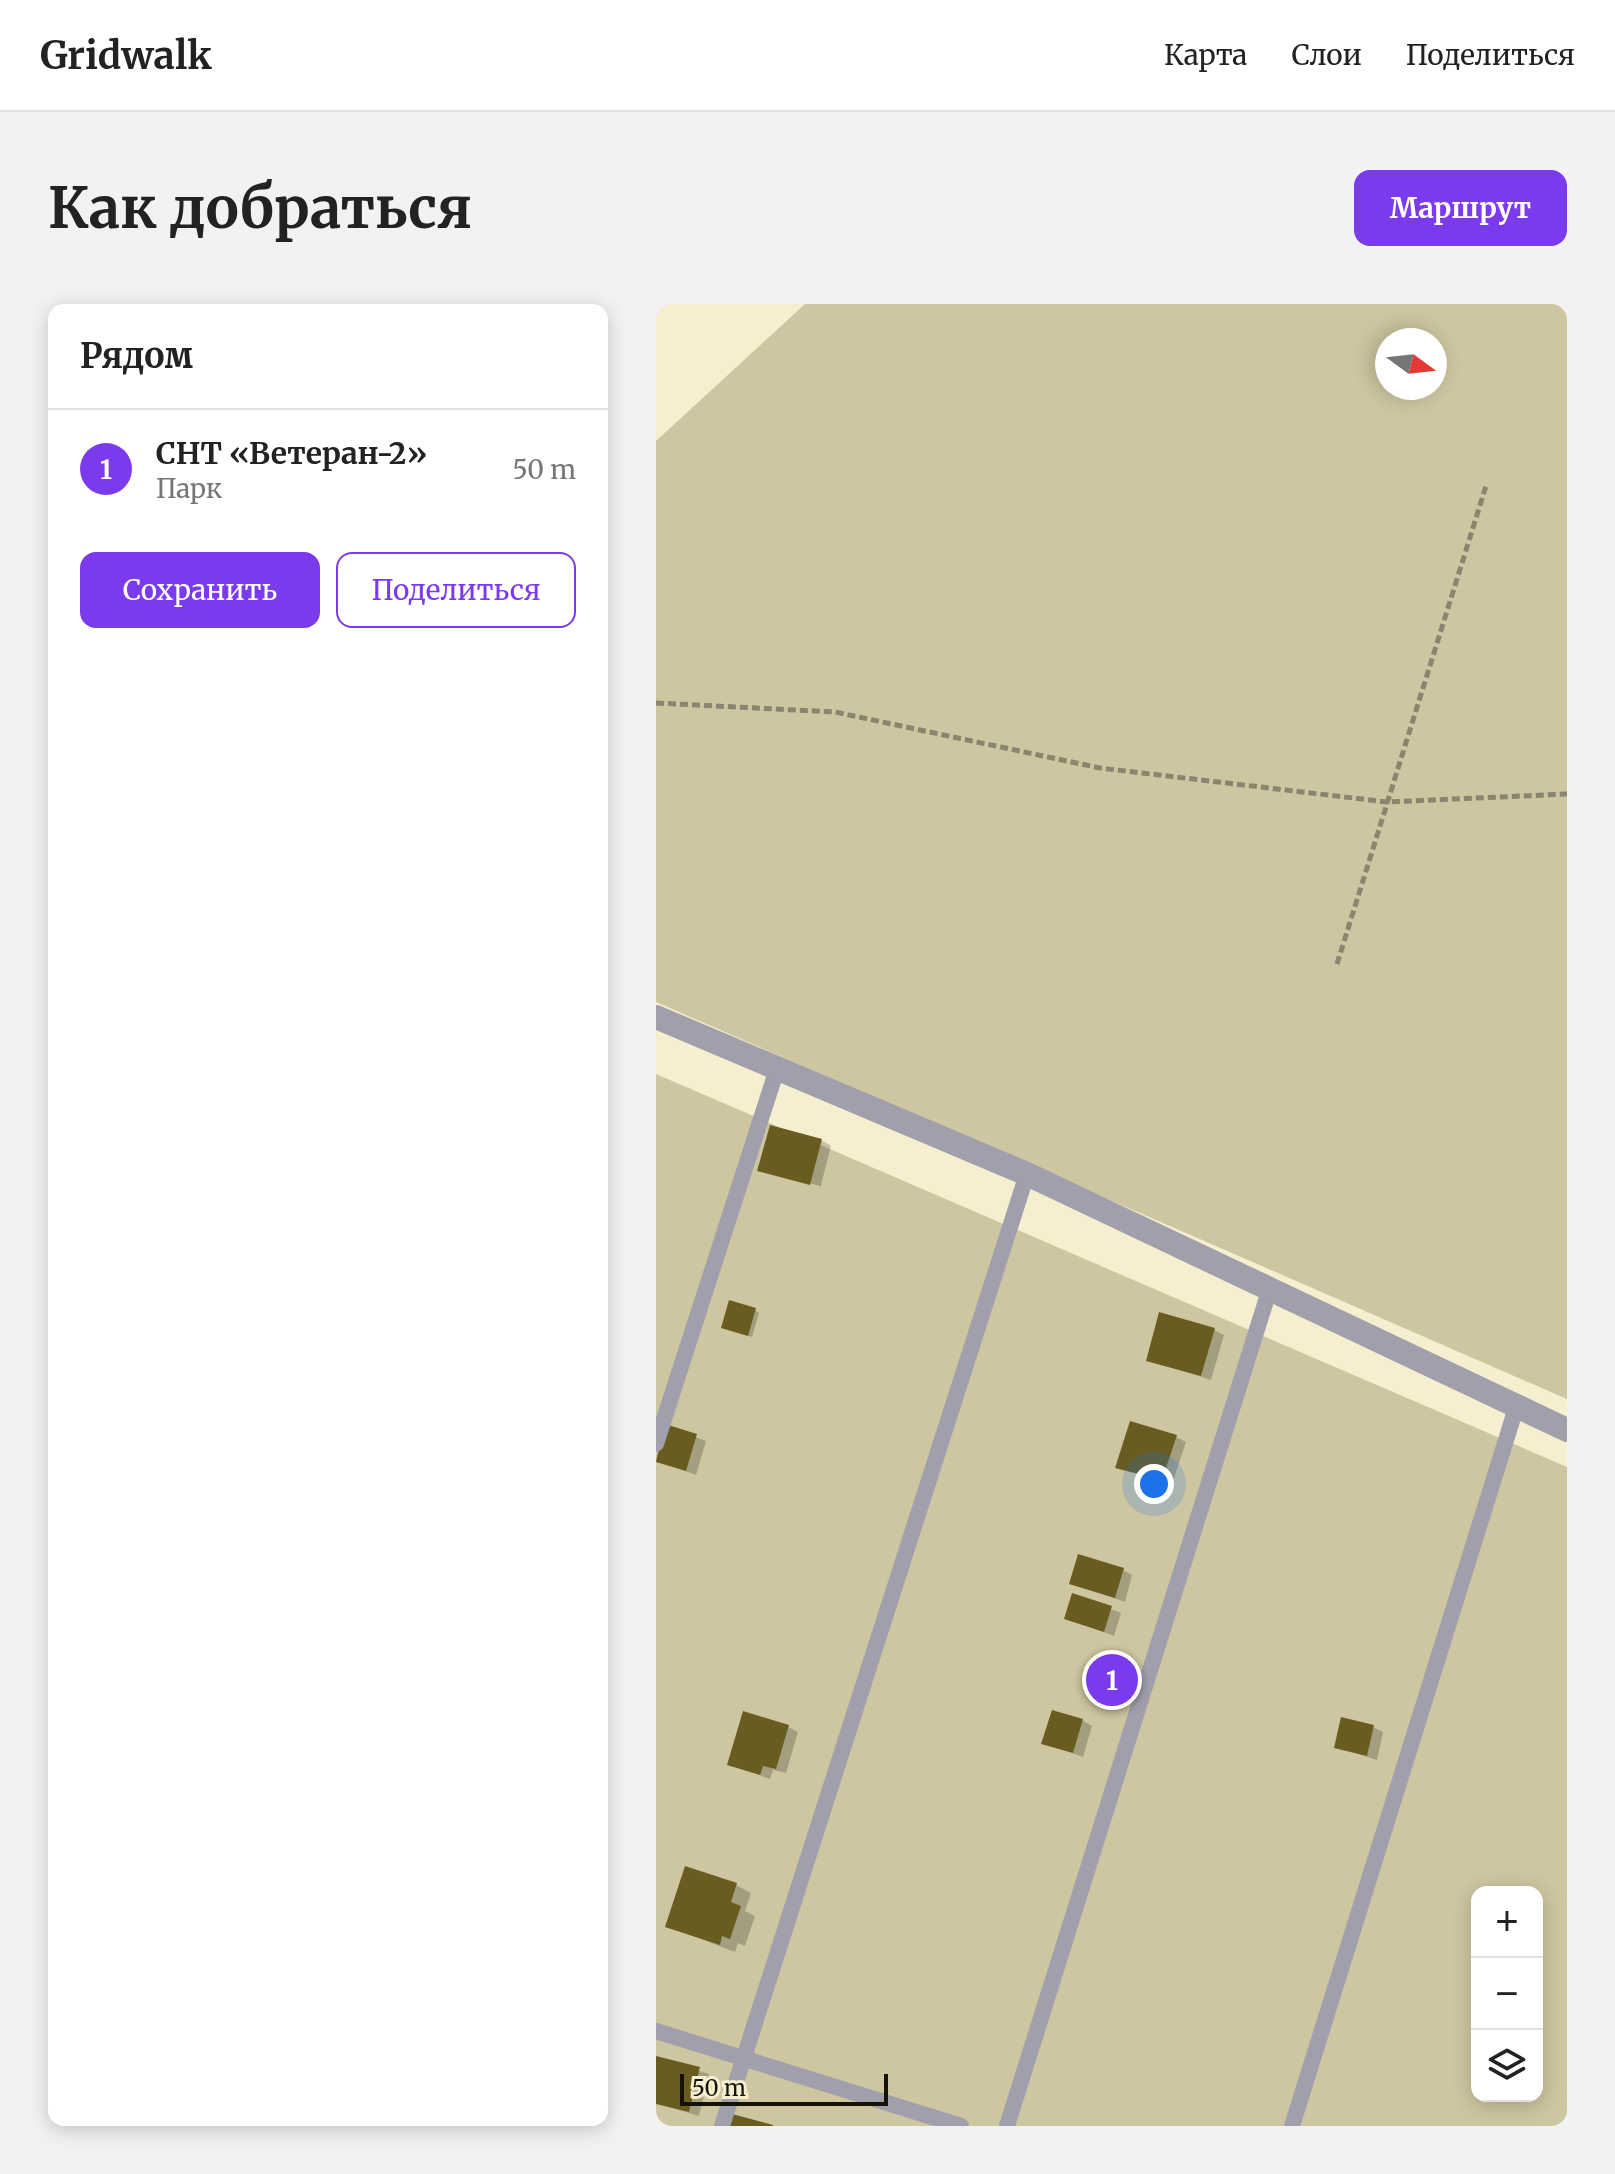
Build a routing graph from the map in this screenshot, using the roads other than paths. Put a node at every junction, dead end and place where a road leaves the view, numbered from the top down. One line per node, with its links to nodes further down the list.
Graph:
1 (656, 1017): 2 (street)
2 (778, 1066): 3 (street); 7 (lane)
3 (1027, 1174): 4 (street); 9 (lane)
4 (1270, 1288): 5 (street); 12 (lane)
5 (1516, 1408): 6 (street); 13 (lane)
6 (1567, 1430)
7 (656, 1444)
8 (656, 2031): 9 (lane)
9 (744, 2056): 10 (lane); 11 (lane)
10 (722, 2126)
11 (961, 2126)
12 (1007, 2126)
13 (1292, 2126)

